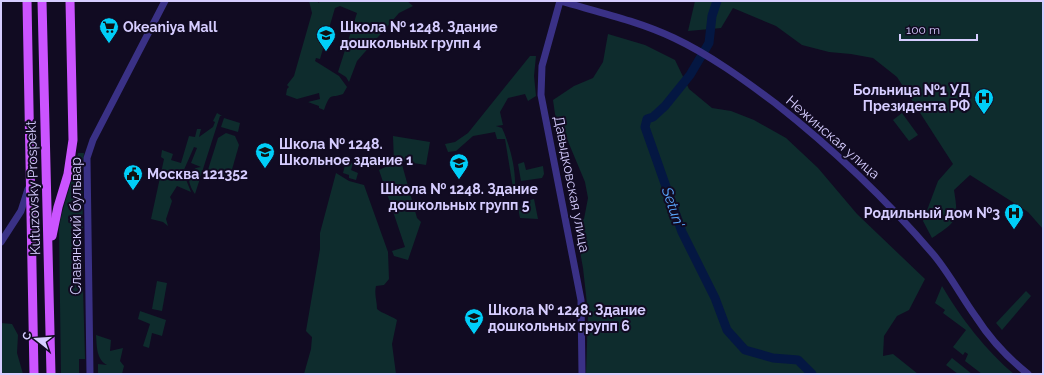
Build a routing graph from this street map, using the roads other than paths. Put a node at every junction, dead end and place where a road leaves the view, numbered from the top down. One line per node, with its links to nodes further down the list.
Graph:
1 (27, 1): 6 (main road, Kutuzovsky Prospekt)
2 (42, 1): 8 (main road, Kutuzovsky Prospekt)
3 (70, 1): 8 (main road)
4 (165, 1): 11 (street, Славянский бульвар)
5 (560, 1): 12 (street, Давыдковская улица); 13 (street, Нежинская улица)
6 (30, 183): 7 (street); 9 (main road, Kutuzovsky Prospekt)
7 (1, 242)
8 (49, 251): 10 (main road, Kutuzovsky Prospekt)
9 (34, 374)
10 (51, 374)
11 (90, 374)
12 (582, 374)
13 (1028, 374)

